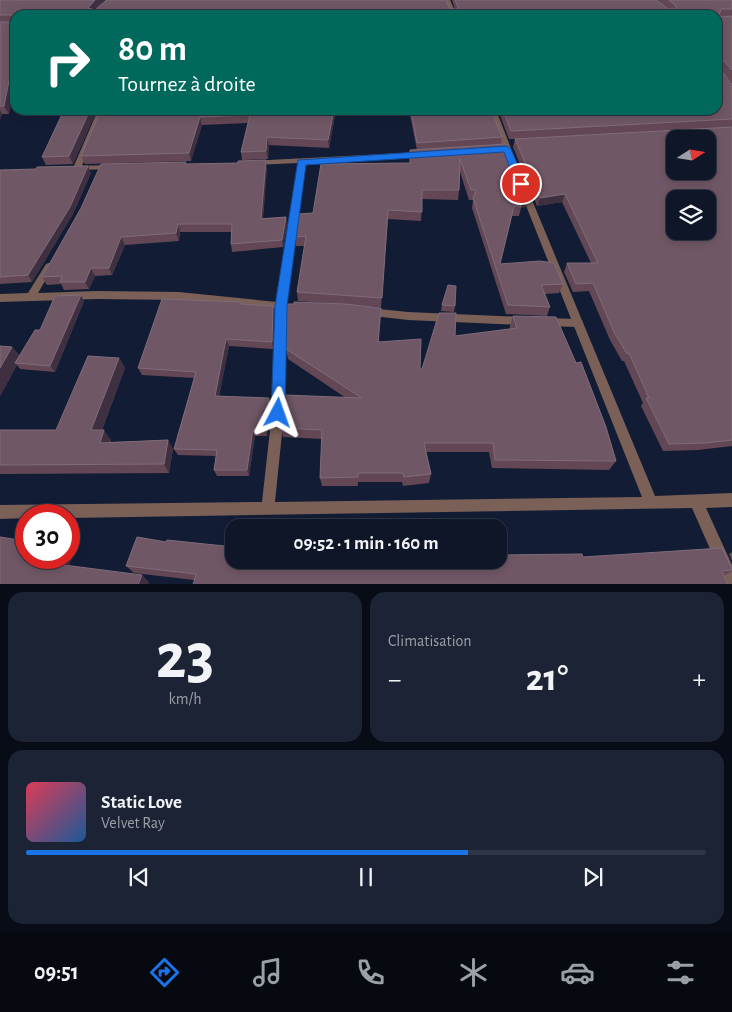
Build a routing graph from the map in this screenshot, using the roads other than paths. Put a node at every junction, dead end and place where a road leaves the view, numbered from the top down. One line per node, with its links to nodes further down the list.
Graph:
1 (100, 115): 8 (street)
2 (494, 115): 14 (street)
3 (429, 154): 4 (street)
4 (302, 162): 5 (street); 12 (street)
5 (244, 164)
6 (119, 167): 8 (street)
7 (68, 168): 8 (street)
8 (78, 168)
9 (55, 256): 10 (street)
10 (31, 297): 11 (street); 12 (street)
11 (0, 298)
12 (286, 306): 18 (street)
13 (354, 310): 14 (street)
14 (578, 323): 17 (street)
15 (732, 500): 16 (street)
16 (696, 501): 17 (street); 20 (street)
17 (651, 503): 18 (street)
18 (268, 508): 19 (street)
19 (0, 512)
20 (732, 581)

